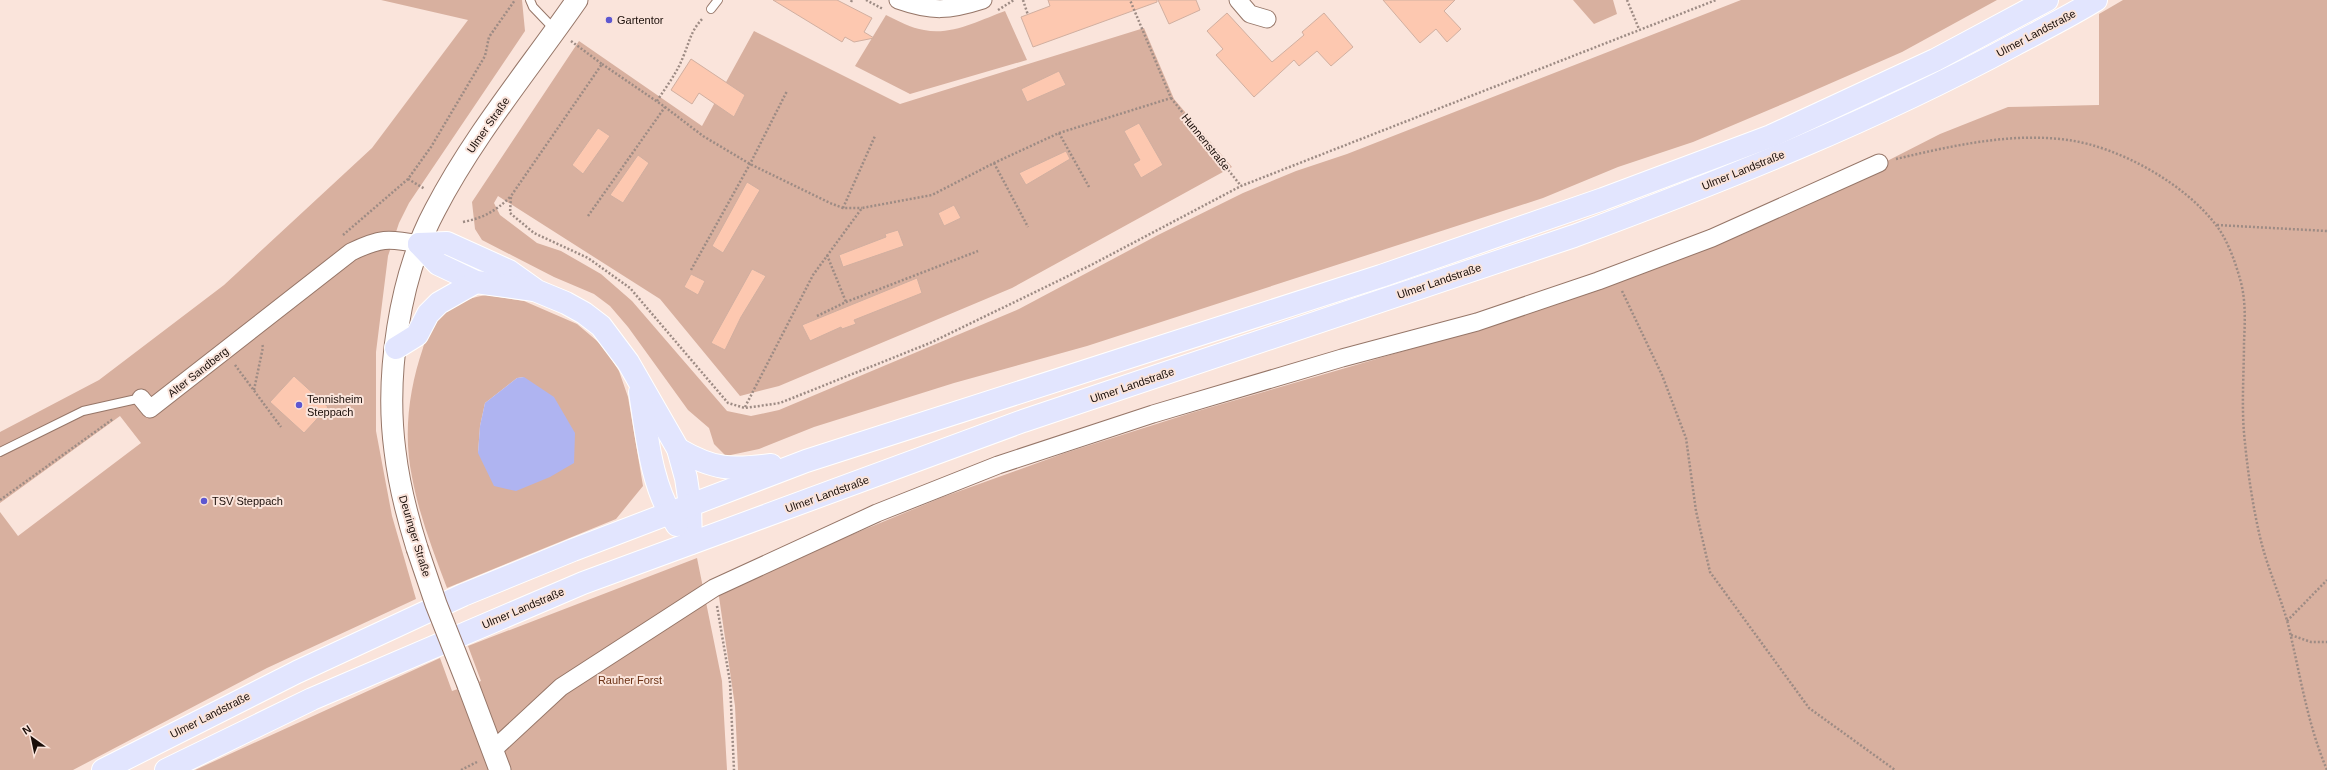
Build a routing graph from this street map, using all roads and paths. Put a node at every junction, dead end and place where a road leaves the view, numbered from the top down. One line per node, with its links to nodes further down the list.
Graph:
1 (515, 0): 39 (path)
2 (530, 0): 18 (lane)
3 (577, 0): 18 (street, Ulmer Straße)
4 (718, 0): 14 (lane)
5 (898, 0): 6 (street)
6 (983, 0)
7 (1023, 0): 15 (path)
8 (1130, 0): 21 (path, Hunnenstraße)
9 (1238, 0): 16 (street)
10 (1627, 0): 17 (path)
11 (1716, 0): 17 (path)
12 (2047, 0): 60 (main road, Ulmer Landstraße)
13 (2096, 0): 64 (main road, Ulmer Landstraße)
14 (711, 9): 22 (path)
15 (1028, 15)
16 (1267, 19)
17 (1639, 29): 29 (path)
18 (556, 30): 19 (path); 40 (street, Ulmer Straße)
19 (602, 64): 22 (path); 31 (path)
20 (787, 91): 28 (path)
21 (1171, 98): 24 (path); 29 (path, Hunnenstraße)
22 (657, 101): 23 (path)
23 (665, 107): 28 (path); 34 (path)
24 (1059, 133): 26 (path); 30 (path)
25 (875, 136): 32 (path)
26 (994, 163): 33 (path); 37 (path)
27 (1879, 163): 36 (path); 44 (street)
28 (750, 164): 32 (path); 43 (path)
29 (1241, 186): 55 (path)
30 (1089, 187)
31 (511, 196): 35 (path); 55 (path)
32 (843, 208): 33 (path)
33 (862, 208): 42 (path)
34 (588, 216)
35 (463, 222)
36 (2216, 225): 38 (path); 67 (path)
37 (1028, 227)
38 (2327, 231)
39 (338, 239)
40 (411, 242): 45 (main road); 46 (main road); 50 (street, Deuringer Straße); 54 (street, Alter Sandberg)
41 (978, 251): 47 (path)
42 (827, 255): 47 (path); 55 (path)
43 (691, 270)
44 (1614, 275): 66 (street); 76 (path)
45 (476, 282): 46 (main road); 50 (main road)
46 (537, 291): 52 (main road)
47 (846, 302): 48 (path)
48 (817, 316)
49 (263, 346): 53 (path)
50 (396, 348): 70 (street, Deuringer Straße, bridge)
51 (234, 363): 53 (path)
52 (638, 381): 58 (main road); 63 (main road)
53 (254, 390): 57 (path)
54 (141, 398): 59 (lane)
55 (745, 408)
56 (115, 418): 61 (path)
57 (281, 427)
58 (678, 449): 60 (main road); 62 (main road)
59 (0, 452)
60 (806, 461): 62 (main road, Ulmer Landstraße)
61 (0, 500)
62 (690, 505): 63 (main road, Ulmer Landstraße); 64 (main road)
63 (669, 513): 64 (main road); 71 (main road, Ulmer Landstraße)
64 (691, 543): 72 (main road, Ulmer Landstraße)
65 (2327, 580): 67 (path)
66 (714, 588): 70 (street); 75 (path)
67 (2287, 621): 68 (path)
68 (2290, 635): 69 (path); 77 (path)
69 (2327, 642)
70 (486, 755): 73 (path); 74 (street, Deuringer Straße)
71 (103, 770)
72 (166, 770)
73 (461, 770)
74 (500, 770)
75 (734, 770)
76 (1895, 770)
77 (2327, 770)

